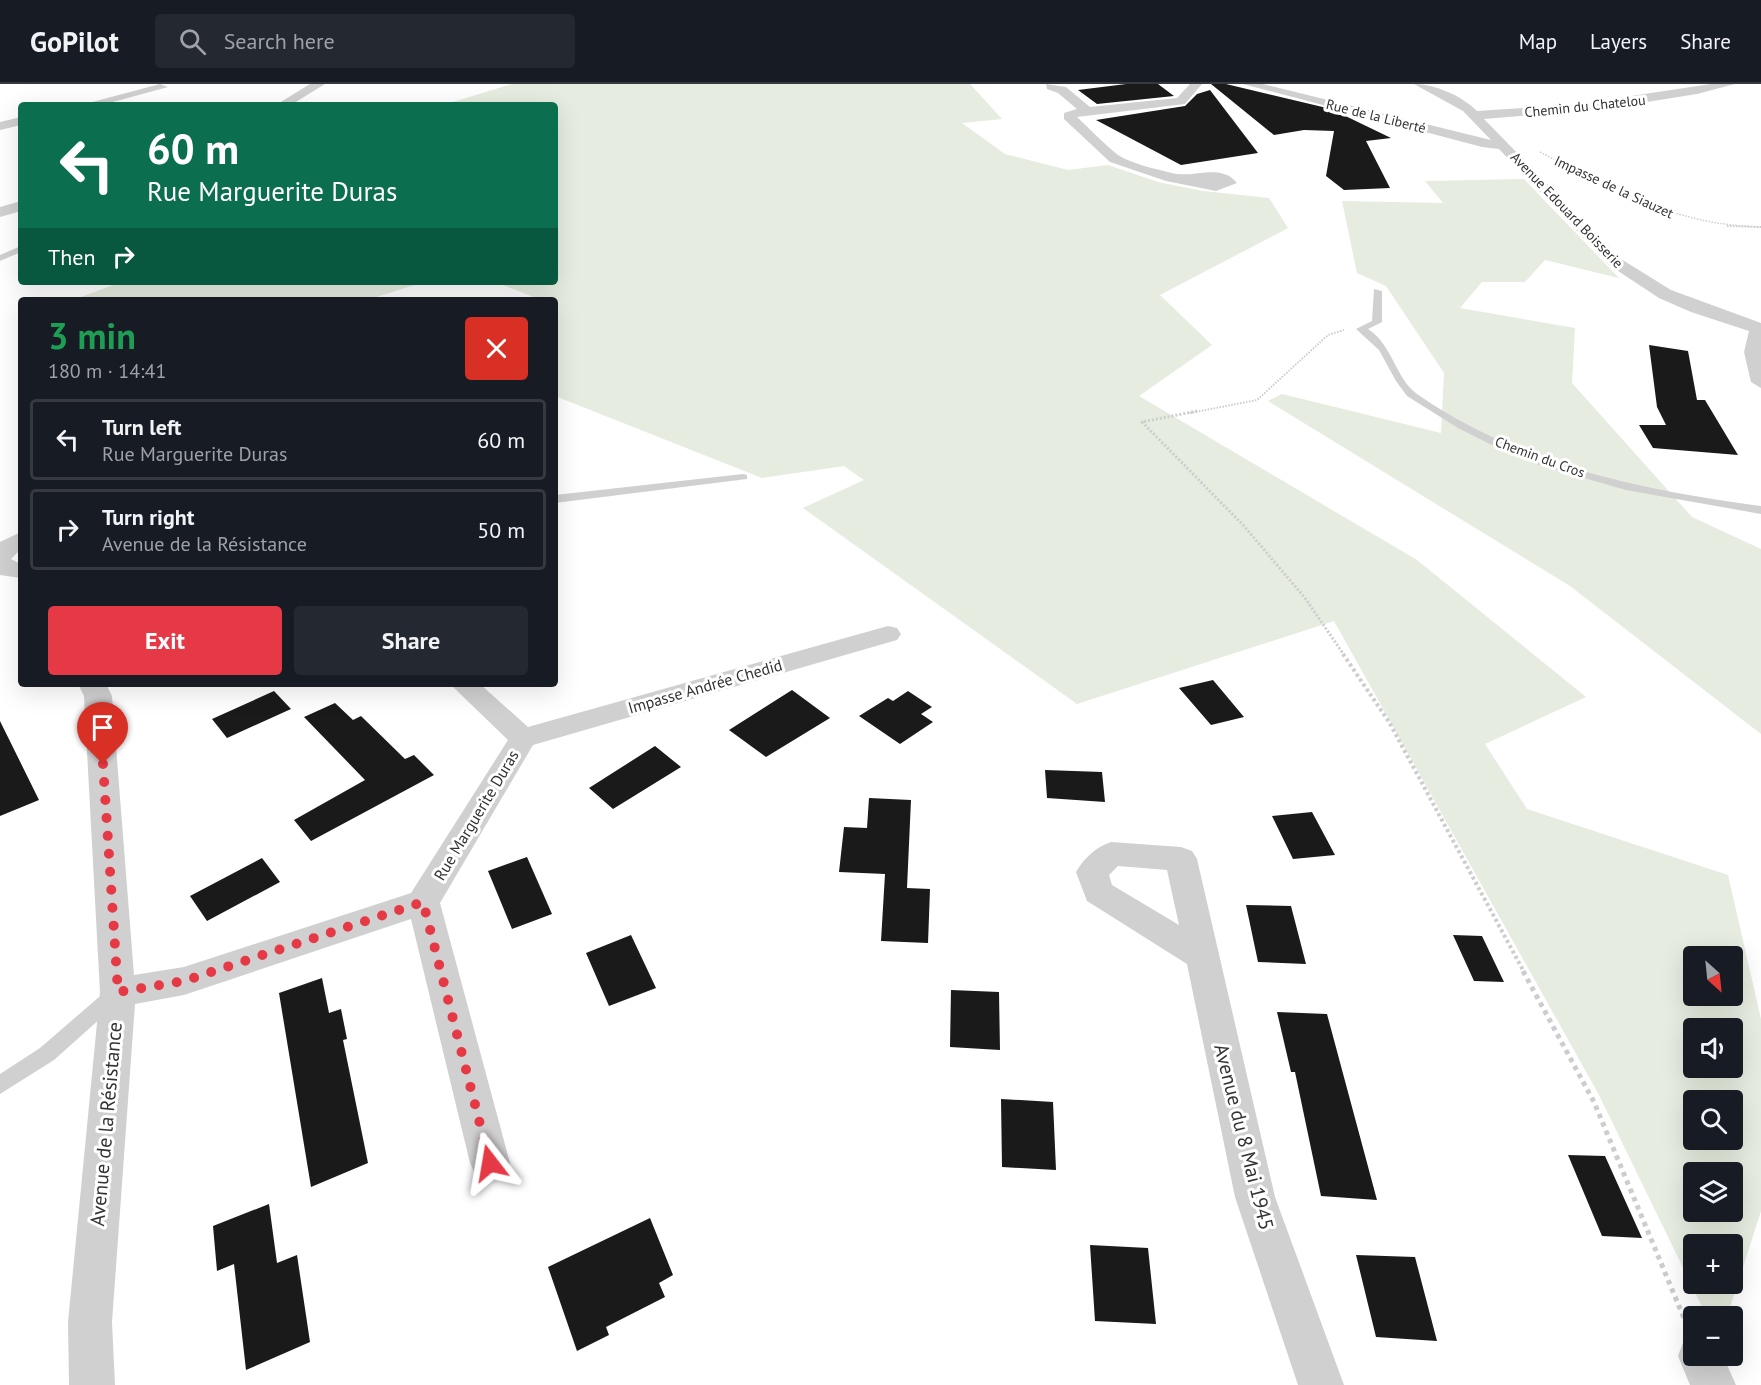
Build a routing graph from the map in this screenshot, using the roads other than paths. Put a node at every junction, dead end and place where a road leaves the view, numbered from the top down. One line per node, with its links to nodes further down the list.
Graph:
1 (320, 84): 9 (street)
2 (1196, 84): 10 (street)
3 (1249, 84): 14 (street, Rue de la Liberté)
4 (1420, 84): 11 (street, Avenue Edouard Boisserie)
5 (1729, 84): 11 (street, Chemin du Chatelou)
6 (1051, 86): 10 (street)
7 (162, 87): 8 (street)
8 (100, 102)
9 (287, 102)
10 (1087, 111): 15 (street)
11 (1475, 115): 14 (street, Avenue Edouard Boisserie)
12 (18, 122): 13 (street)
13 (0, 126)
14 (1503, 145): 21 (street, Avenue Edouard Boisserie)
15 (1196, 181)
16 (18, 207): 17 (street)
17 (0, 212)
18 (18, 250): 19 (lane)
19 (0, 258)
20 (1377, 291): 25 (lane, Chemin du Cros)
21 (1760, 329): 22 (street)
22 (1761, 382)
23 (743, 477): 24 (lane)
24 (558, 499)
25 (1761, 510)
26 (0, 562): 27 (street)
27 (18, 571)
28 (888, 634): 31 (street, Impasse Andrée Chedid)
29 (94, 687): 34 (street, Avenue de la Résistance)
30 (467, 687): 31 (street, Rue Marguerite Duras)
31 (523, 738): 32 (street, Rue Marguerite Duras)
32 (423, 902): 34 (street); 36 (street)
33 (1200, 955): 39 (street, Avenue du 8 Mai 1945)
34 (118, 992): 35 (lane); 38 (street, Avenue de la Résistance)
35 (0, 1085)
36 (490, 1163)
37 (1705, 1366): 40 (street)
38 (92, 1385)
39 (1320, 1385)
40 (1713, 1385)

